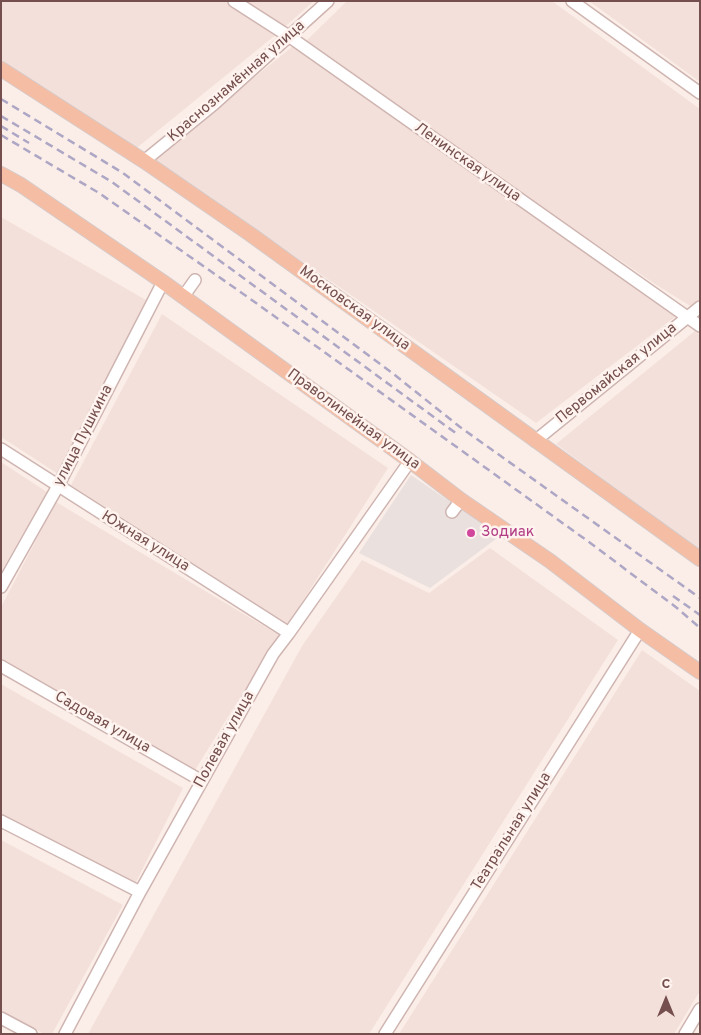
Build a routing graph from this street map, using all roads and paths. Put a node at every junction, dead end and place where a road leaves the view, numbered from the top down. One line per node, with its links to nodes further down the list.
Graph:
1 (234, 1): 4 (street, Ленинская улица)
2 (328, 1): 4 (street, Краснознамённая улица)
3 (572, 1): 6 (street)
4 (290, 37): 7 (street, Краснознамённая улица); 13 (street, Ленинская улица)
5 (1, 69): 7 (main road, Московская улица)
6 (700, 93)
7 (144, 161): 15 (main road, Московская улица)
8 (1, 174): 10 (main road, Праволинейная улица)
9 (195, 280): 11 (street)
10 (163, 282): 11 (main road, Праволинейная улица); 18 (street, улица Пушкина)
11 (183, 297): 17 (main road, Праволинейная улица)
12 (700, 307): 13 (street, Первомайская улица)
13 (687, 317): 14 (street, Ленинская улица); 15 (street, Первомайская улица)
14 (700, 326)
15 (535, 440): 21 (main road, Московская улица)
16 (1, 449): 18 (street, Южная улица)
17 (410, 461): 19 (main road, Праволинейная улица); 24 (street, Полевая улица)
18 (58, 486): 22 (street, улица Пушкина); 24 (street, Южная улица)
19 (461, 500): 20 (street); 23 (main road, Праволинейная улица)
20 (452, 512)
21 (700, 559)
22 (1, 587)
23 (640, 630): 26 (main road, Праволинейная улица); 34 (street, Театральная улица)
24 (290, 633): 27 (street, Полевая улица)
25 (1, 666): 27 (street, Садовая улица)
26 (700, 672)
27 (202, 781): 29 (street, Полевая улица)
28 (1, 821): 29 (street)
29 (140, 892): 33 (street, Полевая улица)
30 (700, 1010): 35 (street)
31 (1, 1018): 32 (street)
32 (31, 1034)
33 (65, 1034)
34 (385, 1034)
35 (685, 1034)

